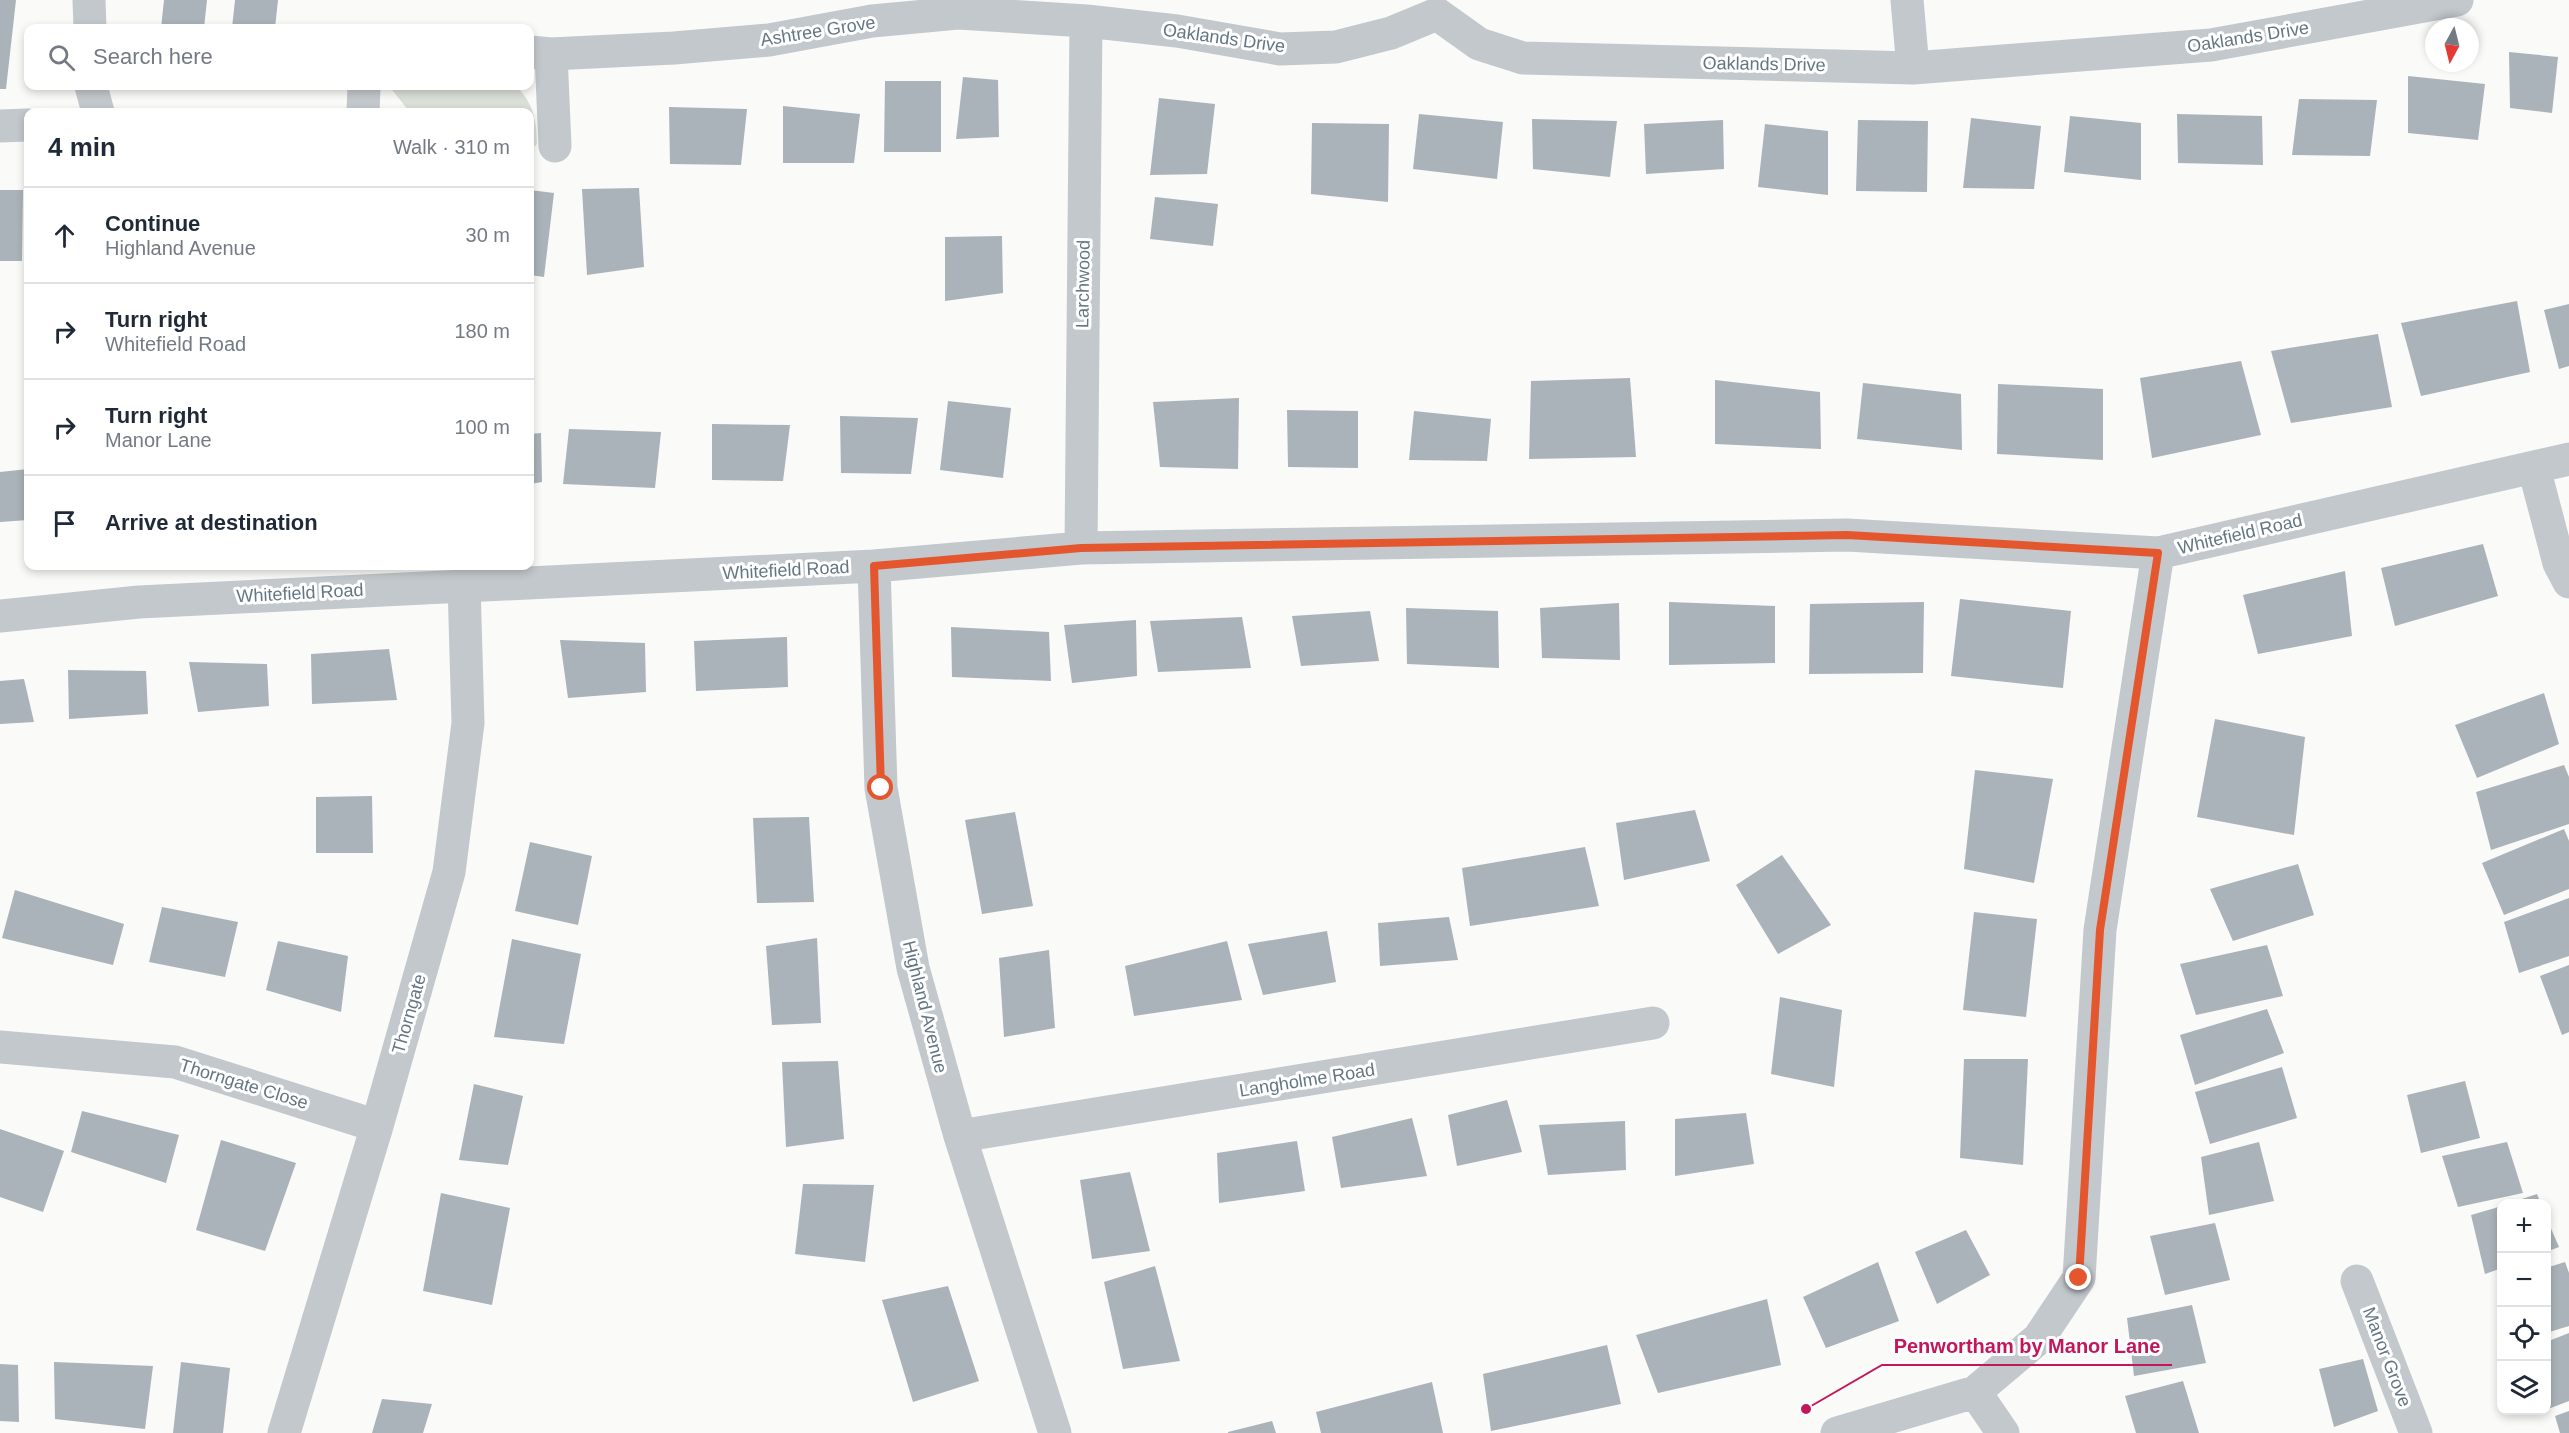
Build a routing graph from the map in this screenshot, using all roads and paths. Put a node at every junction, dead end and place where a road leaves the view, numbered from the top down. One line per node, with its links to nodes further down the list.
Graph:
1 (89, 0): 6 (street)
2 (1907, 0): 8 (street)
3 (2457, 0): 8 (street, Oaklands Drive)
4 (1436, 7): 5 (street, Oaklands Drive); 8 (street, Oaklands Drive)
5 (1086, 21): 7 (street, Ashtree Grove); 18 (street, Larchwood)
6 (90, 24)
7 (540, 53): 15 (street, Ashtree Grove)
8 (1913, 68)
9 (91, 90): 11 (street)
10 (364, 90): 12 (street)
11 (97, 108)
12 (363, 108)
13 (24, 124): 14 (street)
14 (0, 126)
15 (555, 146)
16 (2569, 459): 17 (street, Whitefield Road)
17 (2534, 468): 19 (street, Whitefield Road); 21 (street)
18 (1081, 548): 19 (street, Whitefield Road); 20 (street, Whitefield Road)
19 (2158, 553): 29 (street)
20 (874, 566): 22 (street, Whitefield Road); 27 (street, Highland Avenue)
21 (2569, 582)
22 (464, 584): 23 (street, Whitefield Road); 26 (street, Thorngate)
23 (0, 616)
24 (1653, 1023): 27 (street, Langholme Road)
25 (0, 1047): 26 (street, Thorngate Close)
26 (377, 1126): 30 (street, Thorngate)
27 (960, 1136): 31 (street, Highland Avenue)
28 (2357, 1281): 34 (street, Manor Grove)
29 (1975, 1392): 32 (street); 33 (street)
30 (284, 1433)
31 (1055, 1433)
32 (1838, 1433)
33 (2003, 1433)
34 (2416, 1433)

